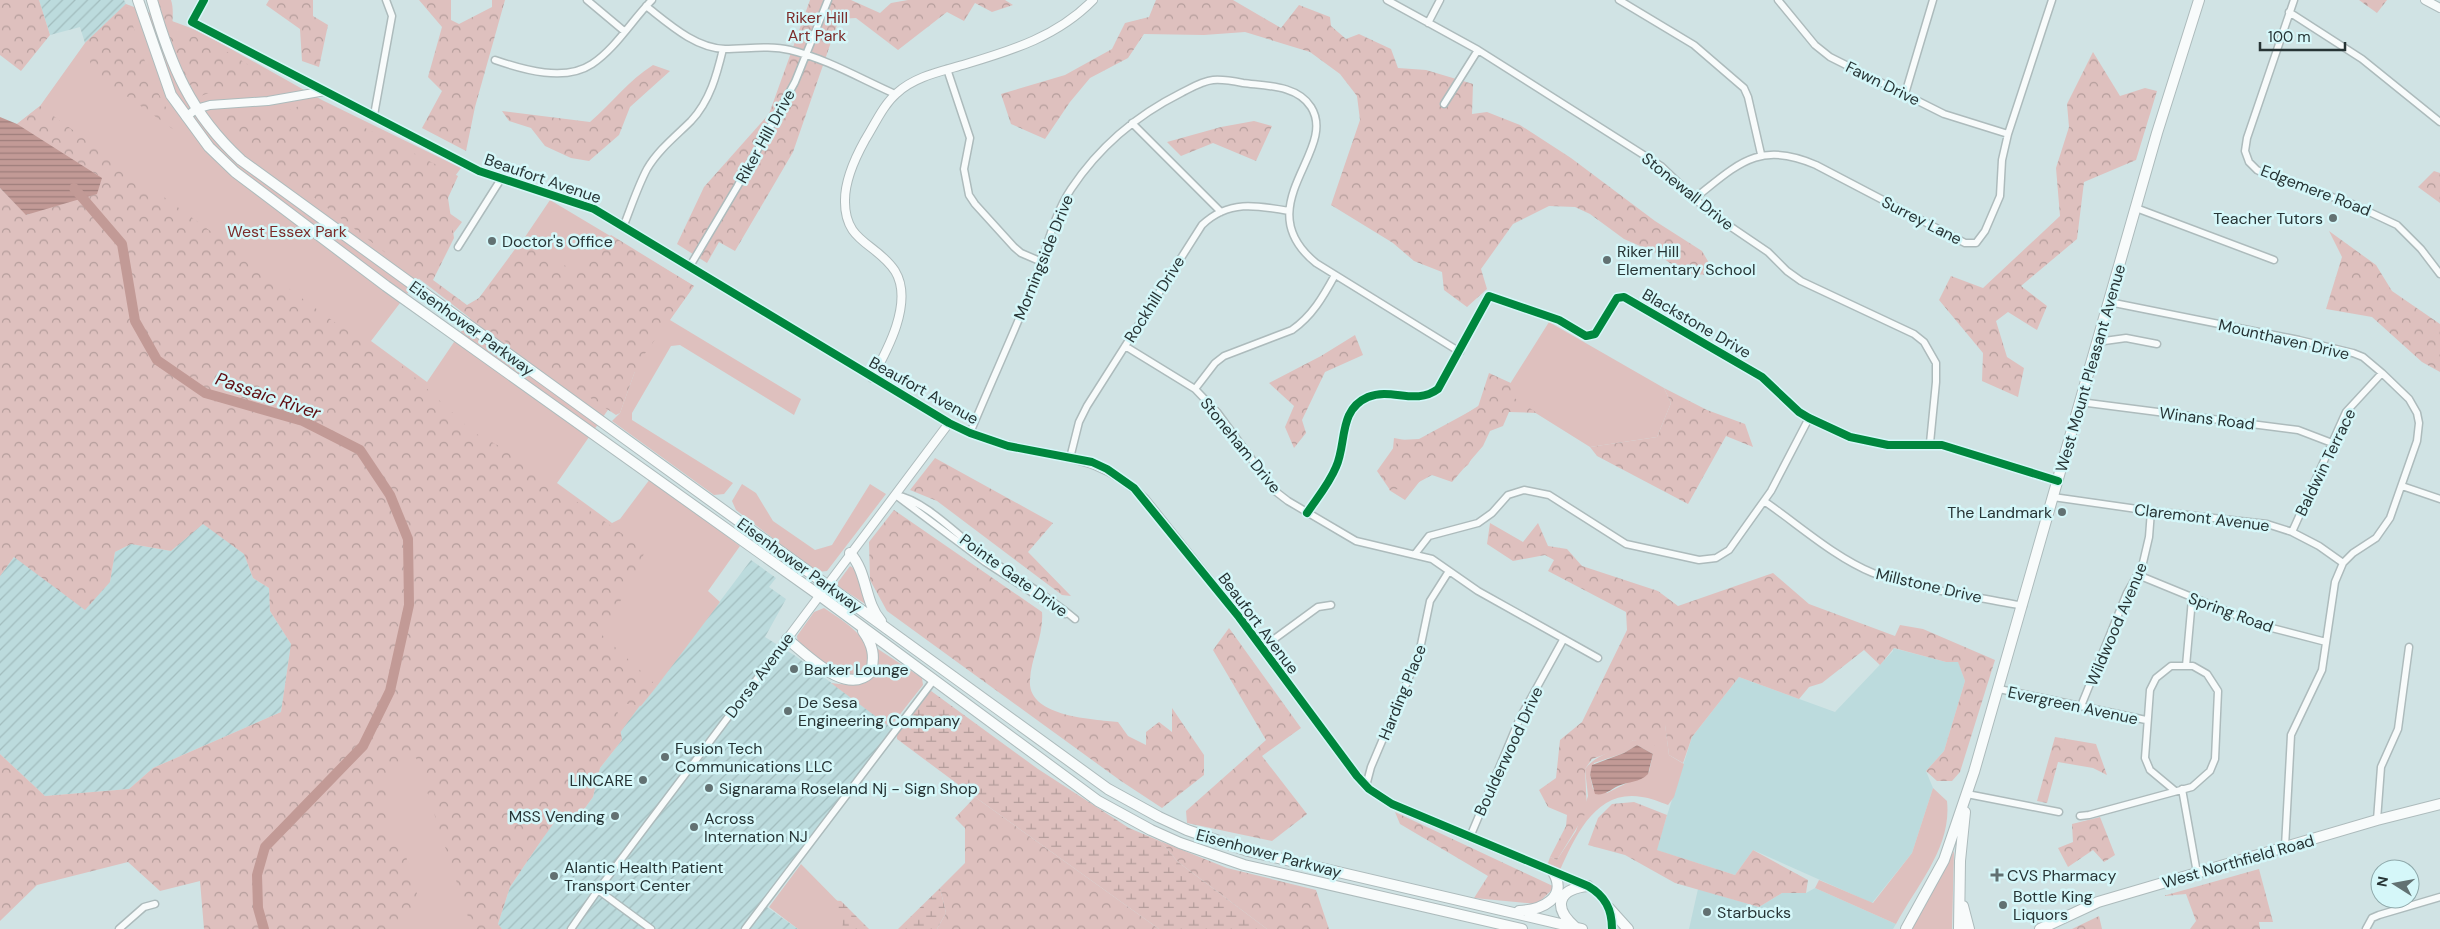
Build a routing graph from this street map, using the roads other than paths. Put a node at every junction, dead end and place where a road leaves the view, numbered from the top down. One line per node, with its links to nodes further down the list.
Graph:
1 (138, 0): 34 (main road, Eisenhower Parkway)
2 (152, 0): 32 (main road, Eisenhower Parkway)
3 (204, 0): 28 (street, Beaufort Avenue)
4 (386, 0): 33 (street)
5 (588, 0): 22 (street)
6 (652, 0): 18 (street)
7 (828, 0): 25 (street, Riker Hill Drive)
8 (1093, 0): 27 (street)
9 (1387, 0): 21 (street, Stonewall Drive)
10 (1440, 0): 21 (street)
11 (1619, 0): 38 (street)
12 (1778, 0): 30 (street, Fawn Drive)
13 (1934, 0): 30 (street)
14 (2052, 0): 37 (street, Surrey Lane)
15 (2199, 0): 41 (main road, West Mount Pleasant Avenue)
16 (2294, 0): 20 (street, Edgemere Road)
17 (2425, 0): 19 (street)
18 (646, 6): 22 (street); 23 (street)
19 (2440, 8)
20 (2289, 12): 35 (street); 49 (street, Edgemere Road)
21 (1428, 23): 24 (street, Stonewall Drive)
22 (624, 31): 26 (street)
23 (724, 49): 25 (street); 44 (street)
24 (1478, 50): 31 (street); 40 (street, Stonewall Drive)
25 (806, 54): 29 (street); 48 (street, Riker Hill Drive)
26 (496, 60)
27 (947, 69): 29 (street); 47 (street)
28 (325, 91): 32 (street); 33 (street, Beaufort Avenue)
29 (895, 94): 57 (street)
30 (1905, 94): 37 (street, Fawn Drive)
31 (1444, 104)
32 (196, 109): 34 (street); 80 (main road, Eisenhower Parkway)
33 (374, 115): 39 (street, Beaufort Avenue)
34 (186, 116): 81 (main road, Eisenhower Parkway)
35 (2440, 122)
36 (1132, 123): 42 (street, Morningside Drive); 43 (street); 47 (street, Morningside Drive)
37 (2008, 134): 38 (street, Surrey Lane)
38 (1761, 154): 40 (street, Surrey Lane)
39 (501, 179): 44 (street, Beaufort Avenue); 45 (street)
40 (1695, 198): 63 (street, Stonewall Drive)
41 (2136, 208): 46 (street); 51 (main road, West Mount Pleasant Avenue)
42 (1289, 211): 43 (street, Rockhill Drive); 50 (street, Morningside Drive)
43 (1221, 212): 54 (street, Rockhill Drive)
44 (624, 225): 48 (street, Beaufort Avenue)
45 (458, 246)
46 (2274, 260)
47 (1042, 262): 62 (street, Morningside Drive)
48 (690, 266): 57 (street, Beaufort Avenue)
49 (2440, 274)
50 (1335, 275): 55 (street, Morningside Drive); 58 (street)
51 (2109, 302): 52 (main road, West Mount Pleasant Avenue); 56 (street, Mounthaven Drive)
52 (2097, 342): 53 (street); 59 (main road, West Mount Pleasant Avenue)
53 (2157, 344)
54 (1125, 346): 58 (street, Stoneham Drive); 65 (street, Rockhill Drive)
55 (1460, 352): 60 (street, Blackstone Drive); 73 (street, Blackstone Drive)
56 (2382, 372): 64 (street, Baldwin Terrace); 67 (street, Mounthaven Drive)
57 (872, 378): 61 (street, Beaufort Avenue)
58 (1195, 389): 73 (street, Stoneham Drive)
59 (2080, 402): 64 (street, Winans Road); 66 (main road, West Mount Pleasant Avenue)
60 (1809, 418): 63 (street, Blackstone Drive); 71 (street)
61 (949, 423): 62 (street, Beaufort Avenue); 68 (street, Dorsa Avenue)
62 (970, 433): 65 (street, Beaufort Avenue)
63 (1930, 443): 66 (street, Blackstone Drive)
64 (2332, 443): 74 (street, Baldwin Terrace)
65 (1070, 458): 91 (street, Beaufort Avenue)
66 (2058, 480): 69 (main road, West Mount Pleasant Avenue)
67 (2402, 486): 70 (street); 77 (street, Mounthaven Drive)
68 (895, 494): 68 (street, Pointe Gate Drive); 75 (street, Dorsa Avenue)
69 (2053, 497): 72 (street, Claremont Avenue); 84 (main road, West Mount Pleasant Avenue)
70 (2440, 499)
71 (1764, 501): 76 (street); 84 (street, Millstone Drive)
72 (2152, 511): 74 (street, Claremont Avenue); 79 (street, Wildwood Avenue)
73 (1307, 513): 76 (street, Stoneham Drive)
74 (2292, 532): 77 (street, Claremont Avenue)
75 (850, 554): 80 (street, Dorsa Avenue); 86 (main road)
76 (1415, 554): 78 (street, Stoneham Drive)
77 (2343, 562): 89 (street)
78 (1449, 571): 88 (street, Stoneham Drive); 98 (street, Harding Place)
79 (2138, 576): 82 (street, Spring Road); 96 (street, Wildwood Avenue)
80 (827, 584): 81 (street, Dorsa Avenue); 86 (main road, Eisenhower Parkway)
81 (819, 595): 85 (main road, Eisenhower Parkway); 87 (street, Dorsa Avenue)
82 (2192, 600): 89 (street, Spring Road); 93 (street)
83 (1331, 604): 91 (street)
84 (2023, 606): 95 (main road, West Mount Pleasant Avenue)
85 (858, 624): 87 (main road); 94 (main road, Eisenhower Parkway)
86 (888, 630): 116 (main road, Eisenhower Parkway)
87 (787, 639): 111 (street, Dorsa Avenue)
88 (1562, 640): 92 (street, Stoneham Drive); 106 (street, Boulderwood Drive)
89 (2326, 642): 107 (street)
90 (2409, 647): 105 (street)
91 (1262, 648): 98 (street, Beaufort Avenue)
92 (1598, 658)
93 (2186, 666): 97 (street); 99 (street)
94 (933, 681): 121 (street); 122 (main road, Eisenhower Parkway)
95 (1999, 689): 96 (street, Evergreen Avenue); 101 (main road, West Mount Pleasant Avenue)
96 (2082, 706): 97 (street, Evergreen Avenue)
97 (2146, 720): 100 (street)
98 (1366, 786): 106 (street, Beaufort Avenue)
99 (2182, 789): 100 (street); 109 (street)
100 (2174, 790): 104 (street)
101 (1967, 794): 103 (street); 112 (main road, West Mount Pleasant Avenue); 125 (main road, West Mount Pleasant Avenue)
102 (2439, 807): 105 (main road, West Northfield Road)
103 (2059, 812)
104 (2080, 816)
105 (2377, 820): 107 (main road, West Northfield Road)
106 (1470, 837): 108 (street, Beaufort Avenue)
107 (2285, 847): 109 (main road, West Northfield Road)
108 (1553, 872): 110 (street, Beaufort Avenue); 116 (main road)
109 (2196, 873): 128 (main road, West Northfield Road)
110 (1588, 886): 115 (street, Beaufort Avenue); 117 (main road)
111 (598, 890): 119 (street, Dorsa Avenue); 120 (street)
112 (1960, 896): 126 (main road, West Mount Pleasant Avenue); 127 (main road)
113 (2440, 897): 129 (street)
114 (155, 904): 118 (street)
115 (1609, 908): 123 (street); 124 (main road)
116 (1509, 912): 117 (main road, Eisenhower Parkway)
117 (1579, 928)
118 (119, 929)
119 (571, 929)
120 (651, 929)
121 (745, 929)
122 (1522, 929)
123 (1612, 929)
124 (1628, 929)
125 (1906, 929)
126 (1959, 929)
127 (1970, 929)
128 (2040, 929)
129 (2366, 929)

